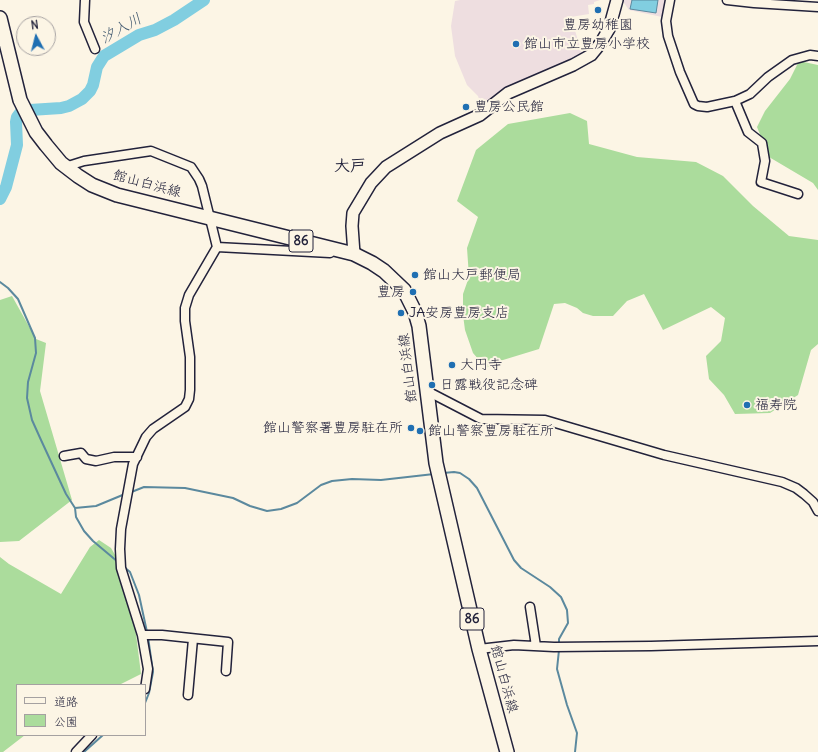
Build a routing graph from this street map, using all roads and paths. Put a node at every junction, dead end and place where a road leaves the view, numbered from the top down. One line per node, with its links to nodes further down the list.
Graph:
1 (84, 0): 7 (street)
2 (617, 0): 14 (street)
3 (670, 0): 9 (street)
4 (727, 0): 5 (street)
5 (818, 7)
6 (0, 18): 10 (main road, 館山白浜線 / 86)
7 (95, 49)
8 (818, 56): 9 (street)
9 (735, 101): 11 (street)
10 (65, 167): 12 (main road, 館山白浜線 / 86); 12 (street)
11 (798, 194)
12 (210, 218): 13 (street); 14 (main road, 館山白浜線 / 86)
13 (217, 247): 14 (street); 17 (street)
14 (354, 254): 15 (main road, 館山白浜線 / 86)
15 (427, 391): 18 (street); 24 (main road, 館山白浜線 / 86)
16 (64, 456): 17 (street)
17 (137, 457): 20 (street)
18 (818, 511)
19 (530, 608): 23 (street)
20 (147, 635): 21 (street); 26 (street)
21 (193, 639): 25 (street); 27 (street)
22 (818, 641): 23 (street)
23 (536, 646): 24 (street)
24 (479, 649): 30 (main road, 館山白浜線 / 86)
25 (226, 671)
26 (146, 684)
27 (188, 695)
28 (91, 736): 29 (street)
29 (76, 752)
30 (507, 752)

